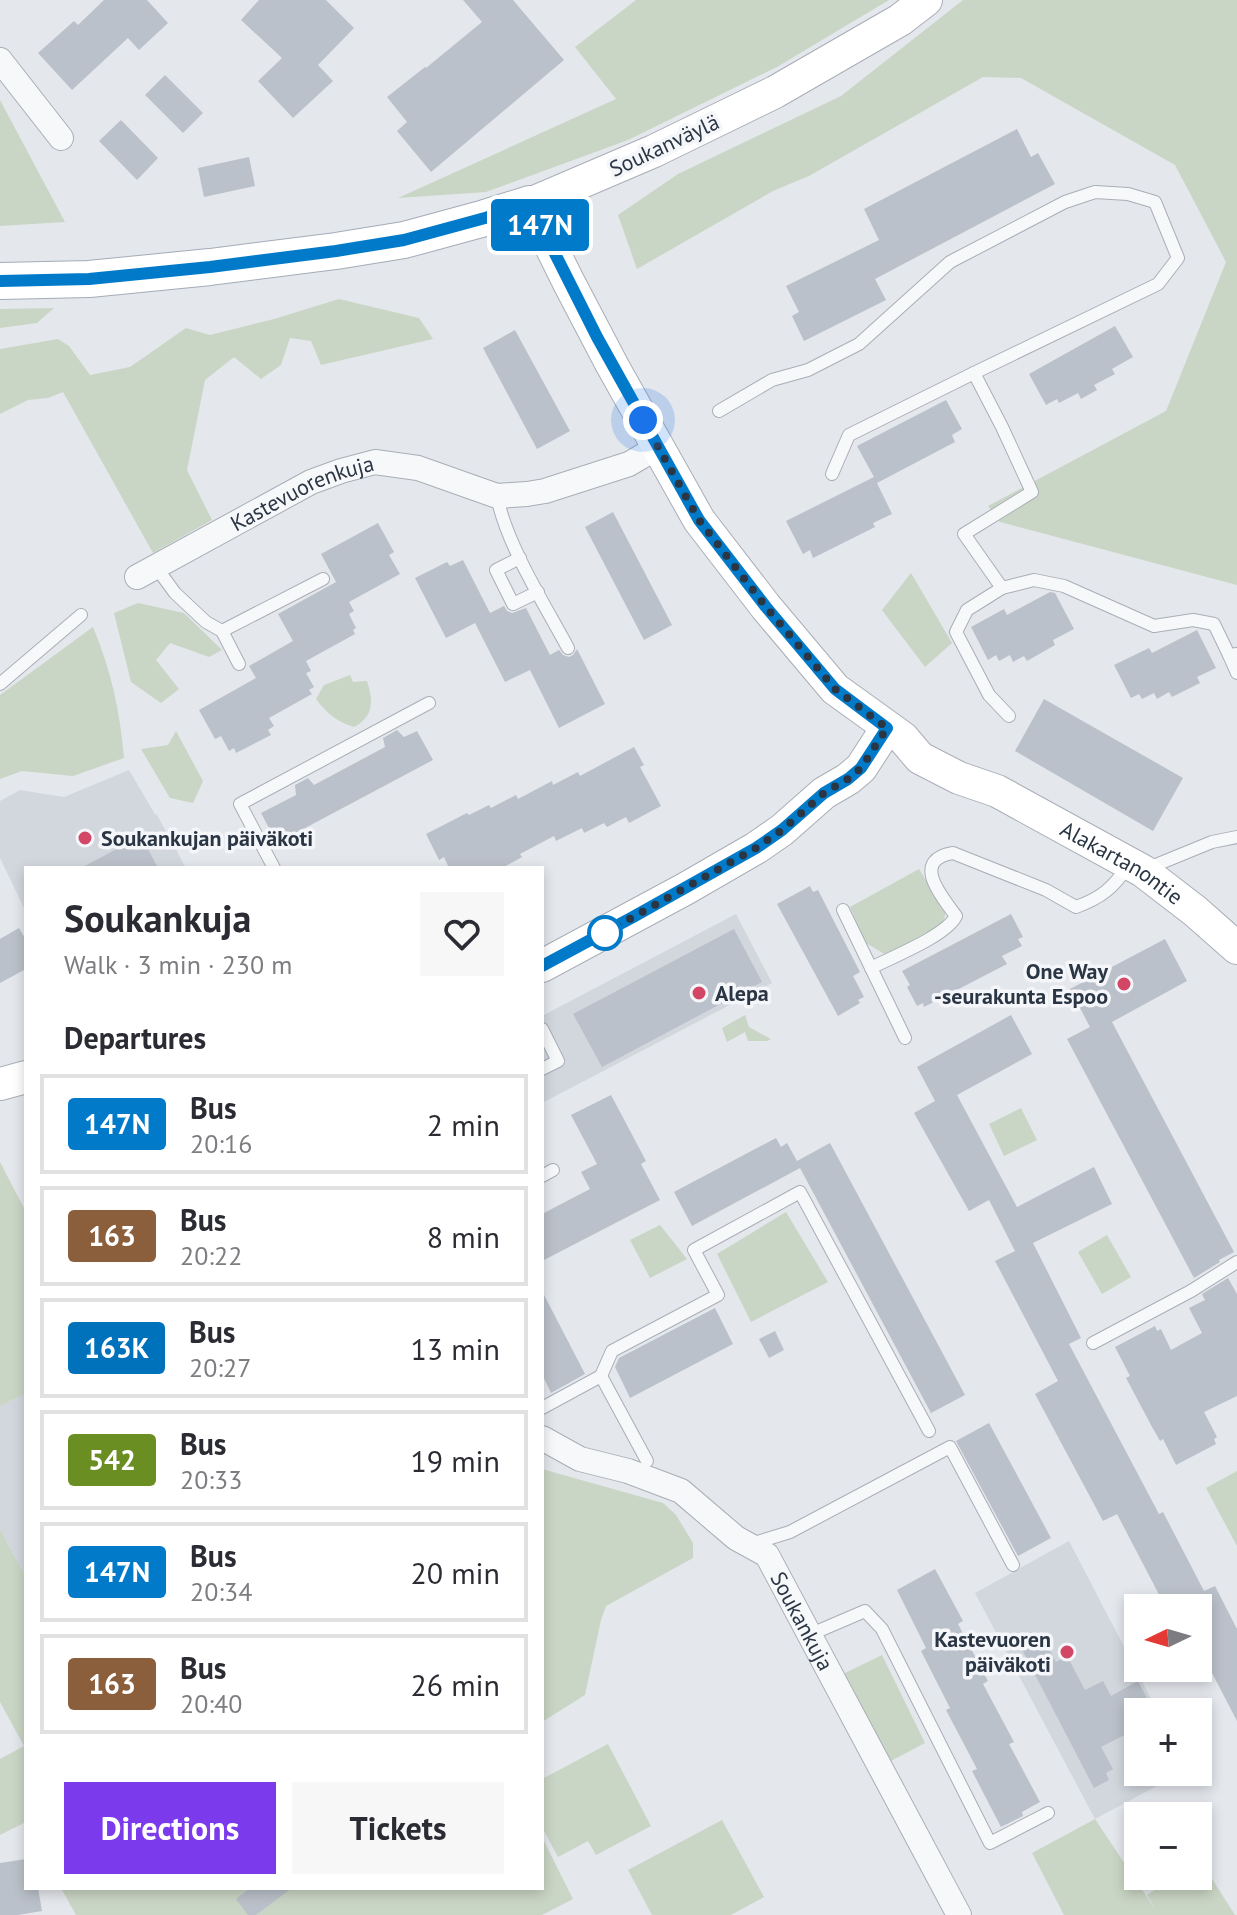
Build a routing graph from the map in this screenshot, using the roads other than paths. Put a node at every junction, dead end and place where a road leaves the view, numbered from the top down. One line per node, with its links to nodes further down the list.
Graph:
1 (926, 0): 4 (street, Soukanväylä)
2 (0, 60): 3 (street)
3 (61, 138)
4 (530, 204): 5 (main road, Soukanväylä); 8 (street, Alakartanontie)
5 (0, 281)
6 (974, 373): 7 (lane); 9 (lane); 14 (lane)
7 (719, 411)
8 (658, 447): 10 (street, Kastevuorenkuja); 25 (street, Alakartanontie)
9 (832, 474)
10 (497, 496): 11 (lane); 12 (street, Kastevuorenkuja)
11 (520, 558): 15 (lane); 15 (lane)
12 (146, 572): 17 (lane)
13 (323, 579): 17 (lane)
14 (1002, 588): 19 (lane); 24 (lane)
15 (538, 592): 18 (lane)
16 (81, 615): 22 (lane)
17 (222, 631): 20 (lane)
18 (568, 648)
19 (1233, 655): 21 (lane)
20 (239, 664)
21 (1237, 673)
22 (0, 684)
23 (429, 703): 27 (lane)
24 (1009, 716)
25 (895, 733): 28 (street, Alakartanontie); 31 (street)
26 (1237, 837): 28 (lane)
27 (273, 866)
28 (1137, 867): 30 (street, Alakartanontie); 32 (lane)
29 (843, 910): 32 (lane)
30 (1237, 948)
31 (544, 965)
32 (871, 968): 34 (lane)
33 (544, 1033): 35 (lane)
34 (905, 1038)
35 (544, 1068)
36 (24, 1078): 37 (street)
37 (0, 1084)
38 (1237, 1262): 39 (lane)
39 (1093, 1343)
40 (601, 1376): 41 (lane); 42 (lane); 44 (lane)
41 (544, 1403)
42 (929, 1431)
43 (544, 1439): 45 (street, Soukankuja)
44 (647, 1461)
45 (748, 1545): 46 (lane); 47 (street, Soukankuja)
46 (1013, 1565)
47 (809, 1635): 48 (lane); 49 (street, Soukankuja)
48 (1048, 1813)
49 (959, 1915)

